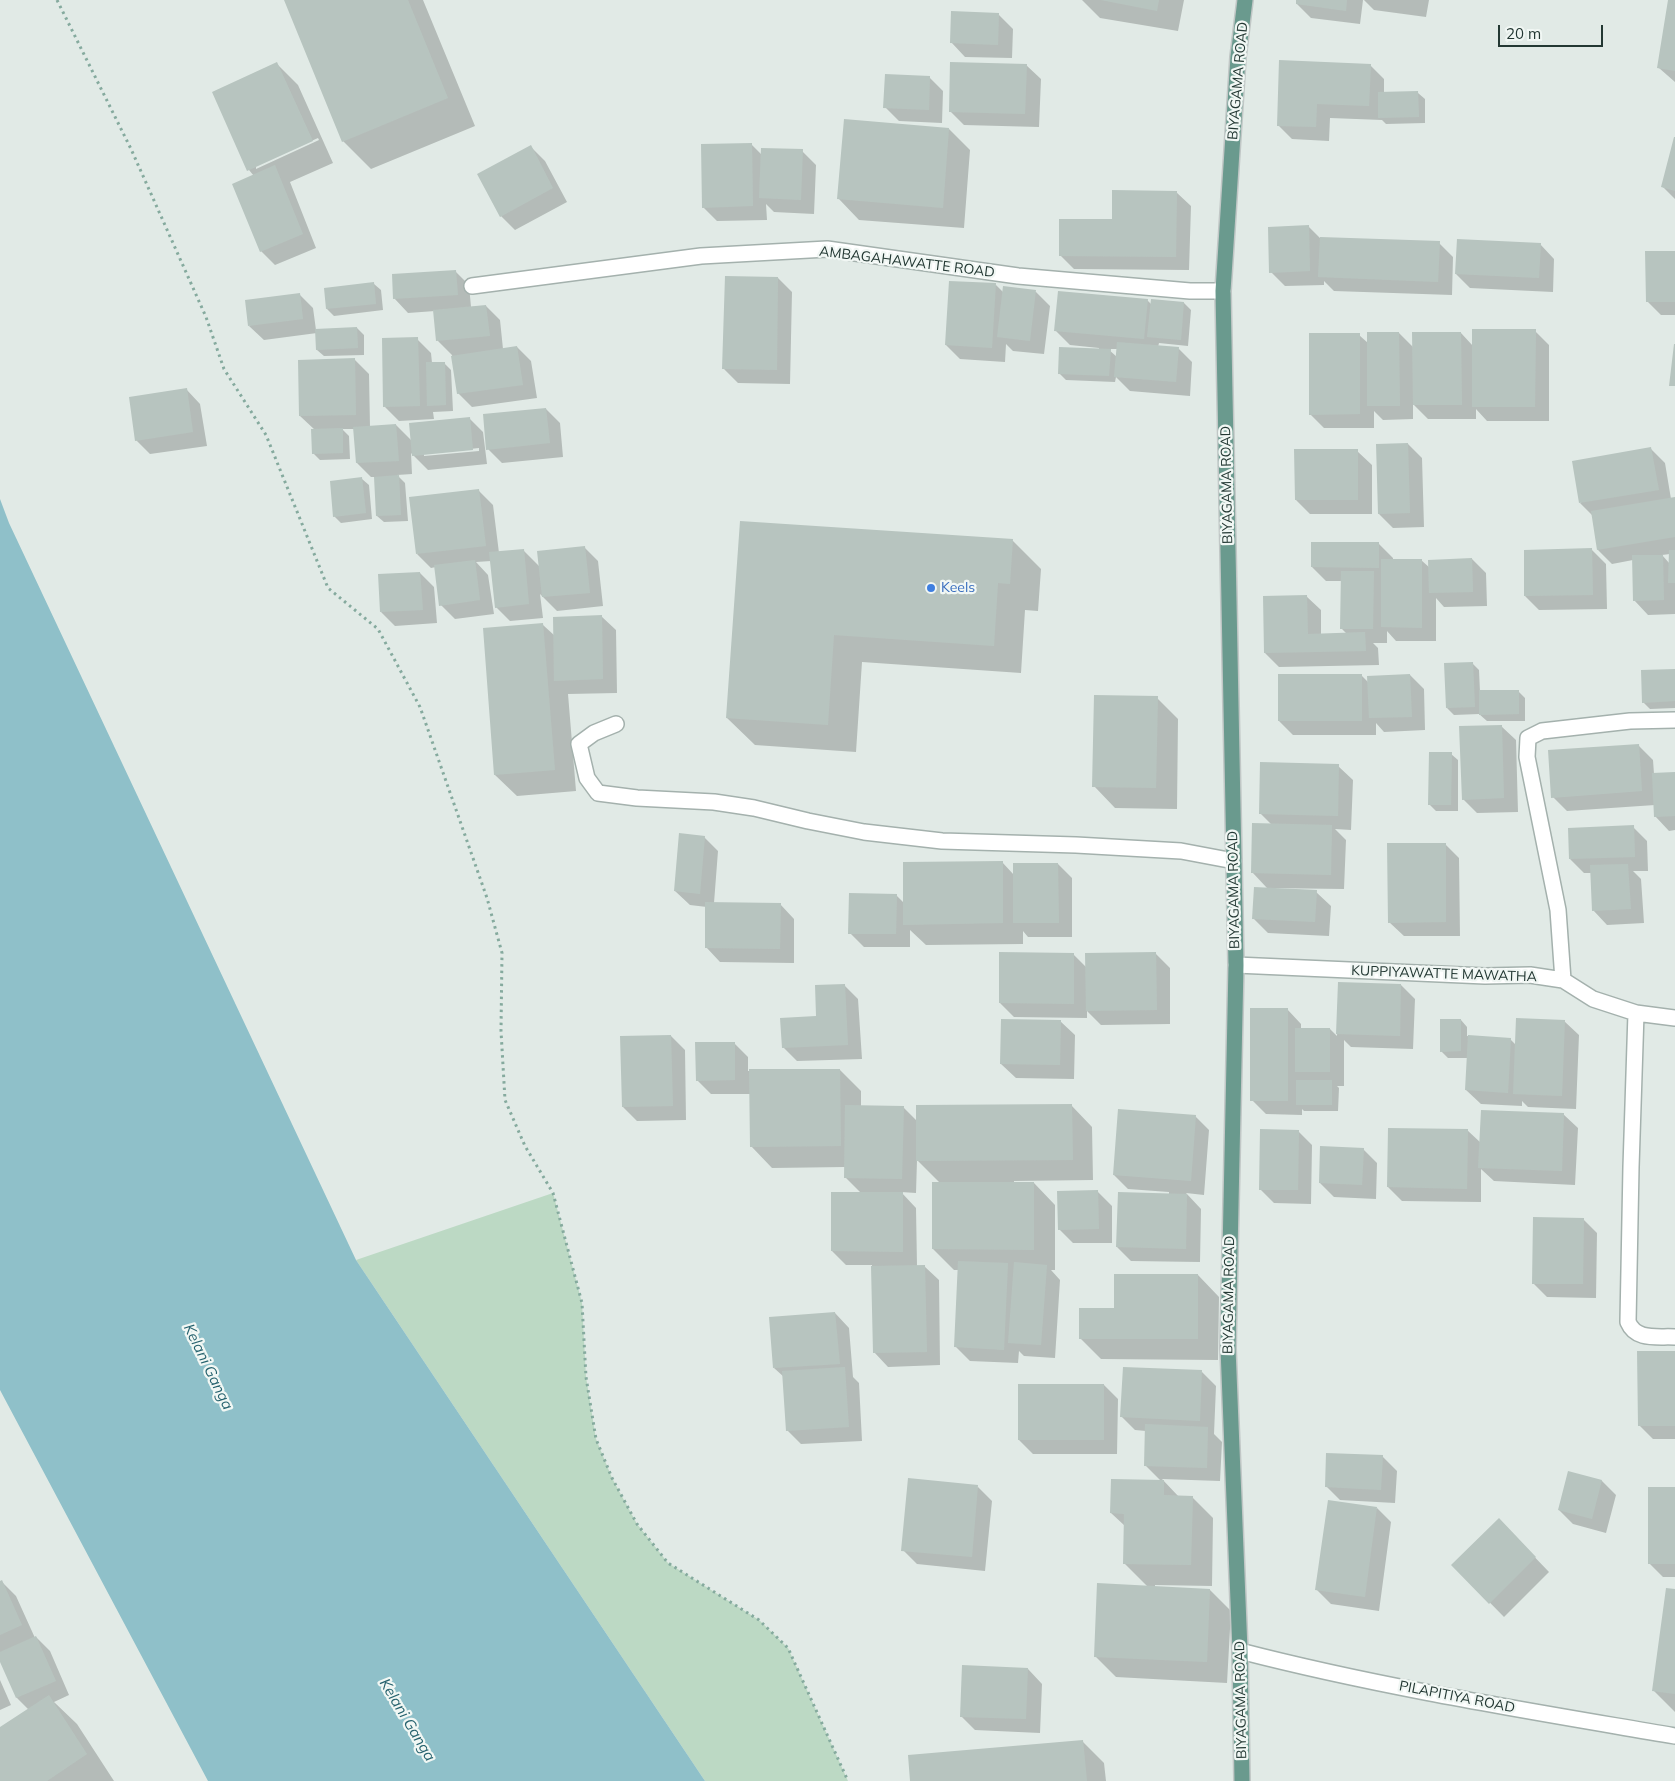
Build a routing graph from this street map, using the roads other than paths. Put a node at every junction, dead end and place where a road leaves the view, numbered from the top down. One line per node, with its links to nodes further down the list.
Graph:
1 (1245, 0): 3 (main road, BIYAGAMA ROAD)
2 (472, 286): 3 (street, AMBAGAHAWATTE ROAD)
3 (1223, 291): 6 (main road, BIYAGAMA ROAD)
4 (1675, 720): 8 (street)
5 (616, 724): 6 (street)
6 (1234, 861): 7 (main road, BIYAGAMA ROAD)
7 (1236, 965): 8 (street, KUPPIYAWATTE MAWATHA); 12 (main road, BIYAGAMA ROAD)
8 (1563, 980): 9 (street, KUPPIYAWATTE MAWATHA)
9 (1636, 1013): 10 (street, KUPPIYAWATTE MAWATHA); 11 (street)
10 (1675, 1018)
11 (1675, 1336)
12 (1240, 1651): 13 (street, PILAPITIYA ROAD); 14 (main road, BIYAGAMA ROAD)
13 (1675, 1736)
14 (1242, 1781)

